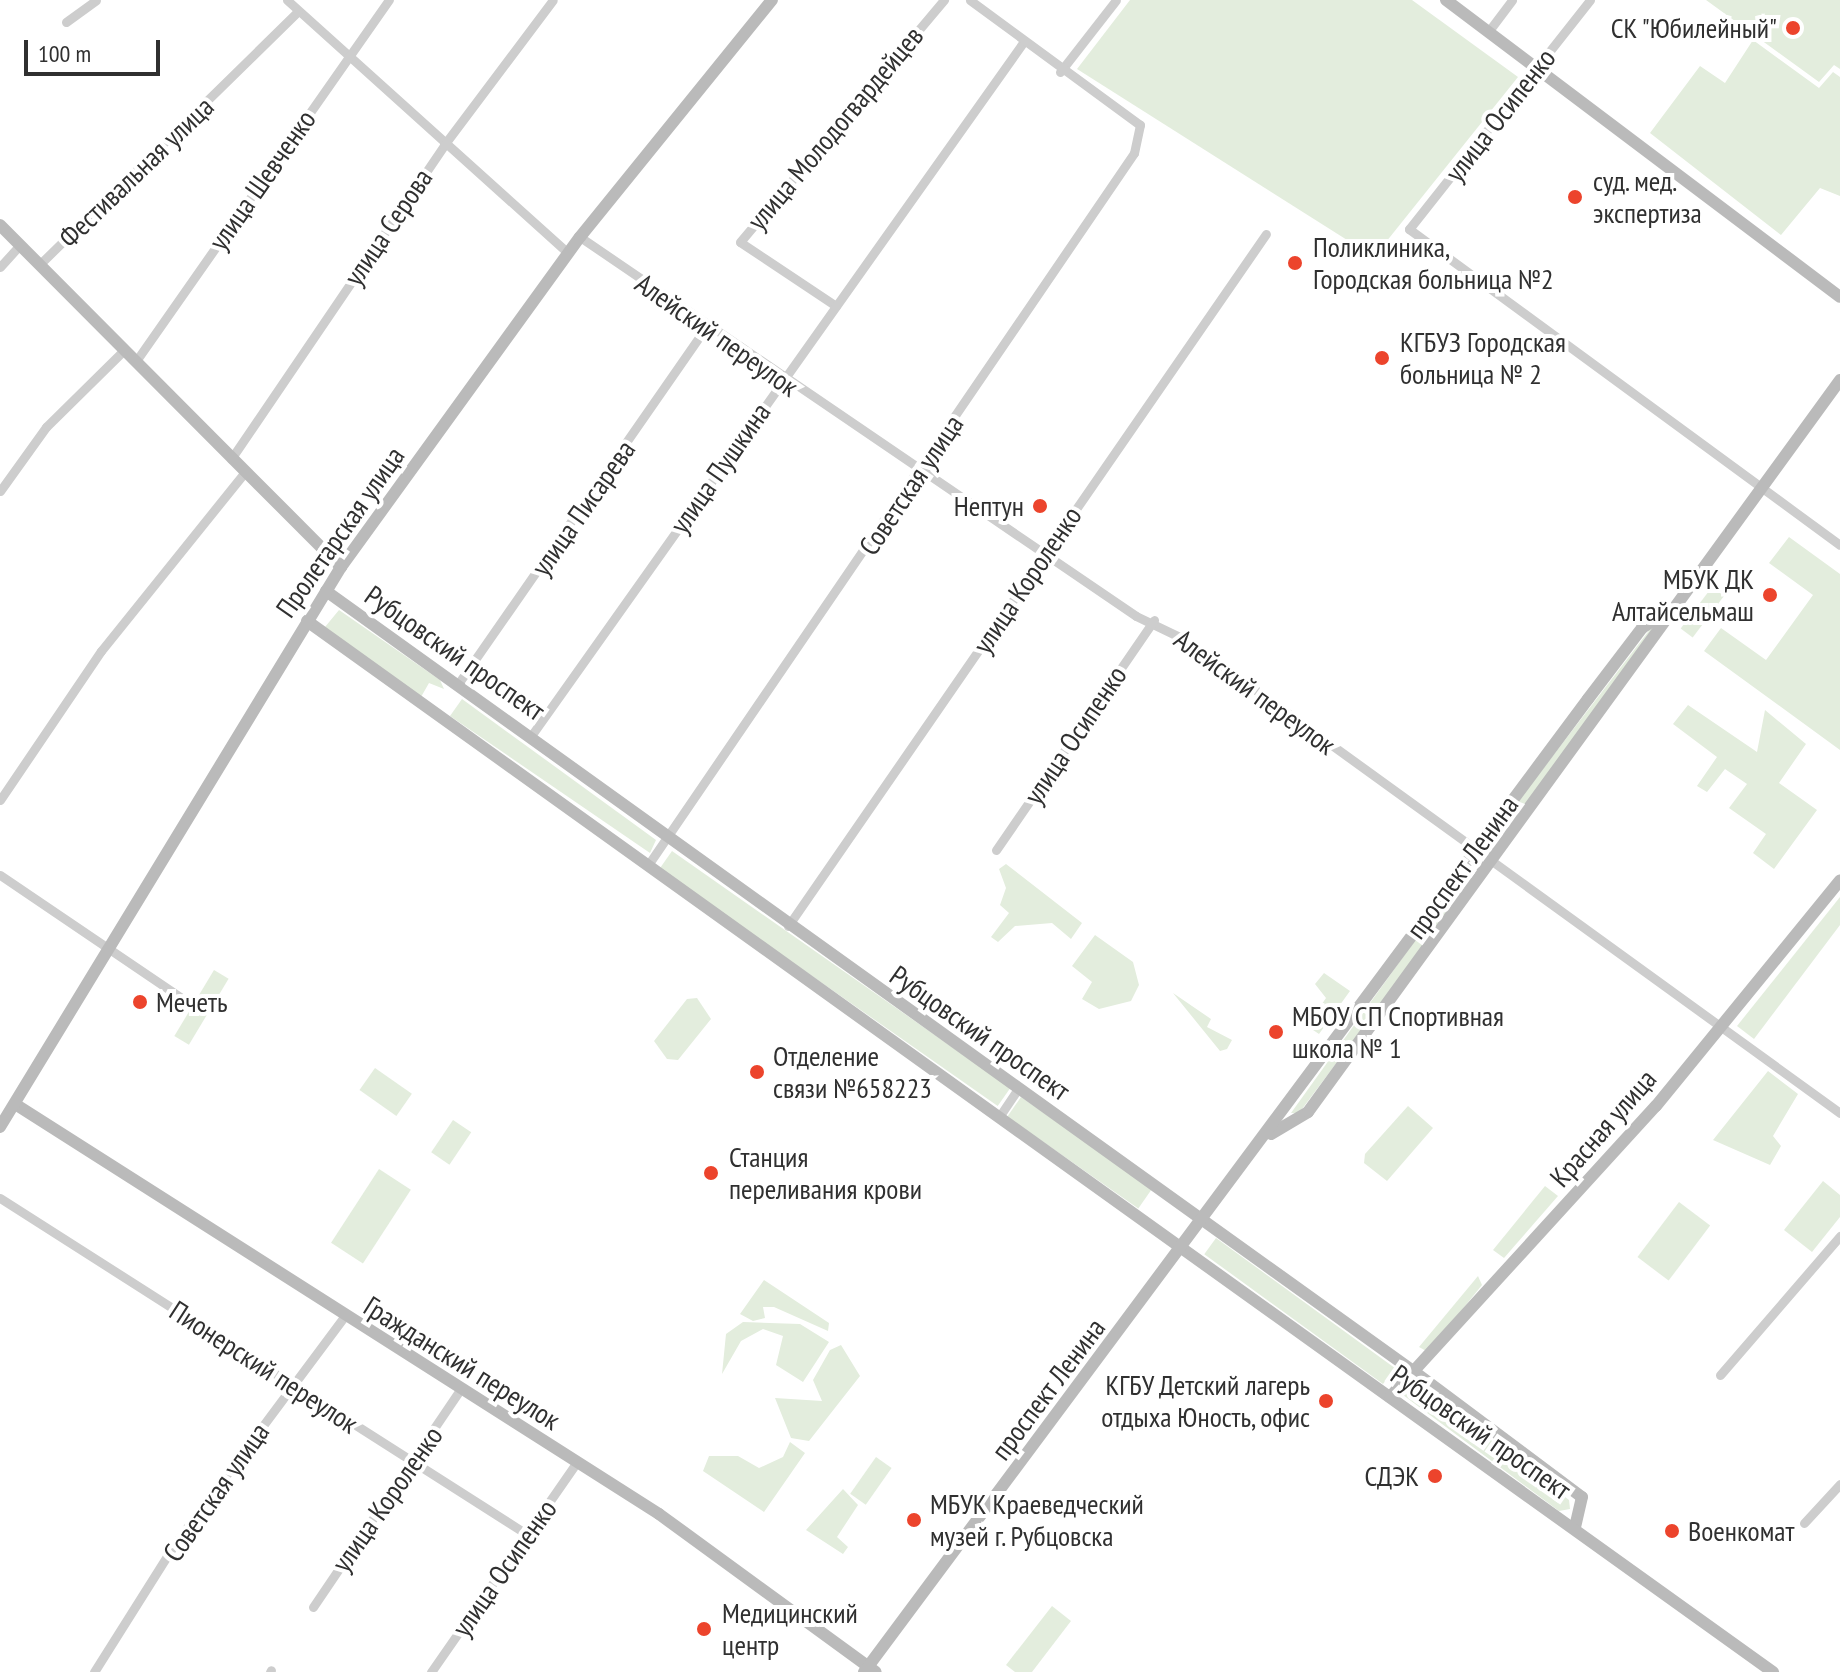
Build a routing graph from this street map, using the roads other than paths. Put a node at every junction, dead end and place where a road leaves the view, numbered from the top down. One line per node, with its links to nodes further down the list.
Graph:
1 (96, 0): 13 (street)
2 (287, 0): 12 (street)
3 (389, 0): 16 (street, улица Шевченко)
4 (553, 0): 19 (street, улица Серова)
5 (772, 0): 22 (street, Пролетарская улица)
6 (944, 0): 28 (street, улица Молодогвардейцев)
7 (970, 0): 15 (street)
8 (1116, 0): 18 (street)
9 (1446, 0): 14 (street)
10 (1512, 0): 14 (street)
11 (1590, 0): 17 (street, улица Осипенко)
12 (297, 12): 16 (street); 25 (street, Фестивальная улица)
13 (66, 22)
14 (1488, 32): 17 (street)
15 (1022, 44): 18 (street); 28 (street, улица Пушкина)
16 (346, 61): 19 (street); 31 (street, улица Шевченко)
17 (1537, 70): 27 (street); 37 (street, улица Осипенко)
18 (1060, 72): 35 (street, Советская улица)
19 (444, 145): 24 (street); 34 (street, улица Серова)
20 (0, 225): 23 (street, Рубцовский проспект)
21 (1266, 234): 40 (street, улица Короленко)
22 (580, 237): 24 (street, Пролетарская улица); 29 (street, Алейский переулок)
23 (20, 245): 25 (street, Рубцовский проспект); 26 (street, Фестивальная улица)
24 (568, 253): 41 (street, Пролетарская улица)
25 (41, 263): 30 (street, Рубцовский проспект)
26 (0, 267)
27 (1840, 297)
28 (836, 306): 32 (street, улица Пушкина)
29 (705, 329): 32 (street, Алейский переулок); 48 (street, улица Писарева)
30 (124, 350): 31 (street, Рубцовский проспект); 38 (street)
31 (136, 361): 34 (street, Рубцовский проспект)
32 (781, 380): 35 (street, Алейский переулок); 49 (street, улица Пушкина)
33 (1840, 380): 37 (street, проспект Ленина)
34 (231, 459): 36 (street, Рубцовский проспект)
35 (921, 472): 40 (street, Алейский переулок); 51 (street, Советская улица)
36 (244, 473): 41 (street, Рубцовский проспект); 50 (street)
37 (1762, 486): 39 (street); 43 (street, проспект Ленина)
38 (0, 491)
39 (1840, 545)
40 (1044, 553): 44 (street, Алейский переулок); 58 (street, улица Короленко)
41 (341, 567): 42 (street, Пролетарская улица)
42 (326, 591): 45 (street, Пролетарская улица); 48 (street, Рубцовский проспект)
43 (1670, 610): 46 (street, проспект Ленина); 47 (street, проспект Ленина)
44 (1154, 620): 52 (street, улица Осипенко); 53 (street, Алейский переулок)
45 (307, 621): 55 (street, Рубцовский проспект); 59 (street, Пролетарская улица)
46 (1646, 626): 47 (street); 53 (street, проспект Ленина)
47 (1659, 637): 54 (street, проспект Ленина)
48 (458, 684): 49 (street, Рубцовский проспект)
49 (531, 736): 51 (street, Рубцовский проспект)
50 (0, 800)
51 (669, 840): 55 (street, Советская улица); 58 (street, Рубцовский проспект)
52 (996, 850)
53 (1477, 851): 54 (street, Алейский переулок); 64 (street, проспект Ленина)
54 (1493, 863): 61 (street, Алейский переулок); 67 (street, проспект Ленина)
55 (648, 865): 66 (street, Рубцовский проспект)
56 (0, 875): 59 (street)
57 (1840, 880): 61 (street, Красная улица)
58 (788, 926): 62 (street, Рубцовский проспект)
59 (106, 951): 60 (street); 63 (street, Пролетарская улица)
60 (183, 999)
61 (1718, 1028): 65 (street, Алейский переулок); 75 (street, Красная улица)
62 (1018, 1089): 66 (street); 71 (street, Рубцовский проспект)
63 (15, 1104): 68 (street, Пролетарская улица); 74 (street, Гражданский переулок)
64 (1284, 1110): 67 (street); 69 (street, проспект Ленина)
65 (1840, 1113)
66 (999, 1117): 73 (street, Рубцовский проспект)
67 (1299, 1120): 69 (street, проспект Ленина)
68 (0, 1127)
69 (1271, 1134): 71 (street, проспект Ленина)
70 (0, 1198): 77 (street, Пионерский переулок)
71 (1204, 1221): 73 (street, проспект Ленина); 75 (street, Рубцовский проспект)
72 (1840, 1236): 76 (street)
73 (1182, 1249): 79 (street, Рубцовский проспект); 87 (street, проспект Ленина)
74 (344, 1317): 77 (street, Советская улица); 78 (street, Гражданский переулок)
75 (1416, 1373): 79 (street, Красная улица); 84 (street, Рубцовский проспект)
76 (1720, 1375)
77 (291, 1387): 81 (street, Пионерский переулок); 88 (street, Советская улица)
78 (460, 1390): 80 (street, Гражданский переулок); 81 (street, улица Короленко)
79 (1390, 1397): 84 (street, Рубцовский проспект)
80 (576, 1463): 85 (street, улица Осипенко); 87 (street, Гражданский переулок)
81 (414, 1464): 85 (street, Пионерский переулок); 86 (street, улица Короленко)
82 (1840, 1484): 83 (street)
83 (1804, 1523)
84 (1575, 1527): 90 (street, Рубцовский проспект)
85 (528, 1535): 89 (street, улица Осипенко)
86 (313, 1607)
87 (869, 1670)
88 (94, 1672)
89 (431, 1672)
90 (1773, 1672)

